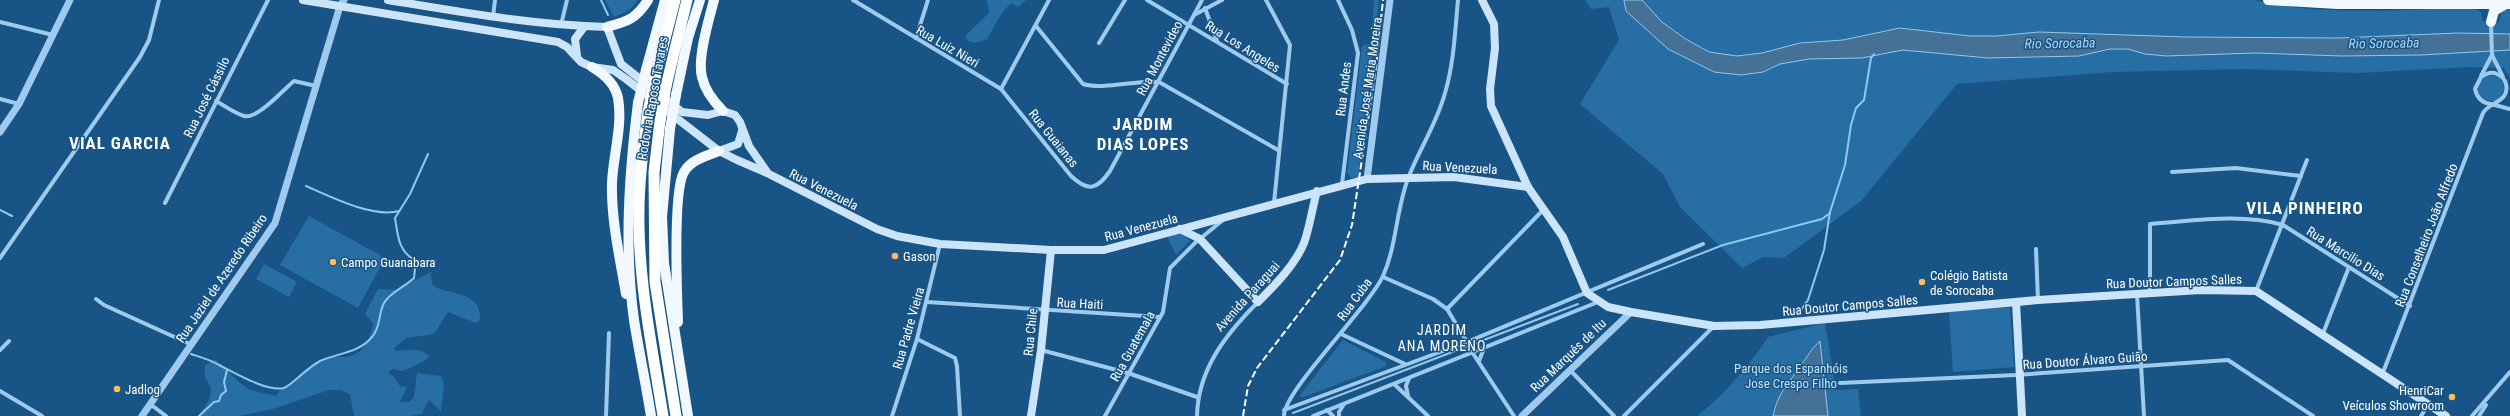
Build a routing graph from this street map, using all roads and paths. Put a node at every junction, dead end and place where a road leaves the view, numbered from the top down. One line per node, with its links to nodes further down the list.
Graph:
1 (70, 0): 42 (street)
2 (159, 0): 88 (street)
3 (268, 0): 58 (street, Rua José Cássilo)
4 (303, 0): 28 (main road, Rua Venezuela)
5 (388, 0): 29 (main road)
6 (496, 0): 34 (street)
7 (567, 0): 38 (street)
8 (648, 0): 41 (highway)
9 (665, 0): 49 (highway)
10 (675, 0): 49 (highway, Rodovia Raposo Tavares)
11 (687, 0): 146 (highway, Rodovia Raposo Tavares, bridge)
12 (700, 0): 118 (highway, bridge)
13 (714, 0): 62 (highway)
14 (853, 0): 43 (street, Rua Luiz Nieri)
15 (928, 0): 43 (street)
16 (1049, 0): 39 (street)
17 (1125, 0): 45 (street)
18 (1148, 0): 37 (street, Rua Los Angeles)
19 (1202, 0): 33 (street, Rua Montevideo)
20 (1222, 0): 32 (street)
21 (1266, 0): 53 (street)
22 (1338, 0): 73 (street, Rua Andes)
23 (1390, 0): 72 (street, Avenida José Maria Moreira)
24 (1458, 0): 71 (street, Rua Cuba)
25 (1482, 0): 75 (main road, Rua Doutor Campos Salles)
26 (2268, 0): 30 (highway)
27 (2493, 2): 30 (highway); 31 (highway); 36 (street)
28 (342, 3): 47 (main road, Rua Venezuela); 54 (street, Rua Jaziel de Azeredo Ribeiro)
29 (424, 3): 34 (main road)
30 (2477, 4): 36 (highway)
31 (2509, 4): 36 (highway)
32 (1205, 8): 33 (street); 44 (street)
33 (1192, 17): 37 (street, Rua Montevideo)
34 (492, 18): 38 (main road)
35 (0, 22): 42 (street)
36 (2491, 22): 46 (street)
37 (1189, 24): 44 (street, Rua Los Angeles); 52 (street, Rua Montevideo)
38 (561, 25): 40 (main road)
39 (1036, 26): 52 (street); 55 (street)
40 (584, 27): 41 (main road); 47 (main road)
41 (607, 27): 62 (main road)
42 (53, 35): 59 (street)
43 (916, 38): 55 (street, Rua Luiz Nieri)
44 (1217, 41): 53 (street, Rua Los Angeles)
45 (1099, 42)
46 (2492, 54): 50 (street); 51 (street)
47 (577, 56): 48 (main road, Rua Venezuela)
48 (592, 67): 66 (main road, Rua Venezuela); 106 (highway)
49 (650, 74): 106 (highway, bridge); 145 (highway, Rodovia Raposo Tavares, bridge)
50 (2480, 77): 51 (street); 60 (street)
51 (2504, 79): 56 (street); 60 (street)
52 (1159, 82): 65 (street); 74 (street, Rua Montevideo)
53 (1287, 84): 65 (street)
54 (317, 86): 58 (street); 114 (street, Rua Jaziel de Azeredo Ribeiro)
55 (1002, 88): 74 (street, Rua Guaianas)
56 (2510, 88)
57 (0, 99): 59 (street)
58 (216, 101): 77 (street, Rua José Cássilo)
59 (19, 104): 64 (street)
60 (2491, 104): 61 (street); 101 (street, Rua Conselheiro João Alfredo)
61 (2510, 109)
62 (723, 111): 63 (main road, Rua Venezuela)
63 (742, 130): 66 (main road); 69 (main road, Rua Venezuela)
64 (0, 132)
65 (1278, 150): 78 (street)
66 (719, 151): 69 (main road, Rua Venezuela); 118 (highway)
67 (2307, 160): 70 (street)
68 (2172, 172): 70 (street)
69 (768, 173): 84 (main road, Rua Venezuela)
70 (2301, 176): 81 (street)
71 (1409, 177): 72 (main road, Rua Venezuela); 75 (main road, Rua Venezuela); 90 (street, Rua Cuba)
72 (1367, 179): 73 (main road, Rua Venezuela)
73 (1342, 184): 76 (main road, Rua Venezuela)
74 (1097, 186)
75 (1528, 187): 79 (main road, Rua Doutor Campos Salles)
76 (1317, 191): 78 (main road, Rua Venezuela); 98 (main road, Avenida Paraguai)
77 (165, 203)
78 (1274, 203): 80 (main road, Rua Venezuela)
79 (1544, 209): 92 (main road, Rua Doutor Campos Salles); 102 (street)
80 (1232, 215): 82 (main road, Rua Venezuela); 83 (street, Rua Guatemala)
81 (2283, 225): 89 (street, Rua Marcilio Dias); 91 (street); 93 (street, Rua Marcilio Dias)
82 (1180, 229): 83 (main road); 86 (main road, Rua Venezuela)
83 (1200, 238): 98 (main road); 105 (street, Rua Guatemala)
84 (940, 244): 86 (main road, Rua Venezuela); 97 (street, Rua Padre Vieira)
85 (1703, 244): 92 (street)
86 (1051, 250): 103 (main road, Rua Chile)
87 (2036, 250): 96 (street)
88 (0, 258)
89 (2349, 267): 101 (street, Rua Marcilio Dias); 110 (street)
90 (1383, 277): 102 (street); 109 (street, Rua Cuba)
91 (2256, 291): 93 (main road, Rua Doutor Campos Salles); 110 (main road, Rua Doutor Campos Salles)
92 (1587, 292): 99 (main road, Rua Doutor Campos Salles); 113 (street)
93 (2150, 293): 94 (main road, Rua Doutor Campos Salles)
94 (2137, 294): 96 (main road, Rua Doutor Campos Salles); 122 (street)
95 (96, 299): 114 (street)
96 (2038, 300): 100 (main road, Rua Doutor Campos Salles)
97 (927, 302): 103 (street, Rua Haiti); 111 (street, Rua Padre Vieira)
98 (1258, 302): 132 (street, Avenida Paraguai)
99 (1598, 302): 104 (main road, Rua Doutor Campos Salles); 115 (street)
100 (2016, 302): 107 (main road, Rua Doutor Campos Salles); 126 (main road)
101 (2410, 306): 127 (street, Rua Conselheiro João Alfredo)
102 (1447, 309): 113 (street)
103 (1045, 311): 105 (street, Rua Haiti); 117 (main road, Rua Chile)
104 (1631, 312): 107 (main road, Rua Doutor Campos Salles); 123 (street, Rua Marquês de Itu)
105 (1160, 317): 125 (street, Rua Guatemala)
106 (634, 320): 144 (highway)
107 (1714, 326): 161 (street)
108 (609, 333): 143 (street)
109 (1341, 334): 120 (street); 139 (street, Rua Cuba)
110 (2322, 336): 127 (main road, Rua Doutor Campos Salles)
111 (917, 339): 148 (street, Rua Padre Vieira); 149 (street)
112 (9, 341): 116 (street)
113 (1467, 342): 120 (street)
114 (192, 345): 136 (street, Rua Jaziel de Azeredo Ribeiro)
115 (1486, 347): 119 (street); 121 (street)
116 (0, 350)
117 (1041, 350): 125 (street); 150 (main road, Rua Chile)
118 (678, 352): 147 (highway)
119 (1472, 352): 121 (street); 128 (street)
120 (1405, 364): 139 (street)
121 (1480, 364): 158 (street)
122 (2141, 366): 126 (street, Rua Doutor Álvaro Guião); 163 (street); 164 (street, Rua Doutor Álvaro Guião)
123 (1570, 370): 159 (street, Rua Marquês de Itu); 160 (street)
124 (2510, 372): 134 (street)
125 (1128, 373): 132 (street); 151 (street, Rua Guatemala)
126 (2020, 375): 129 (street, Rua Doutor Álvaro Guião); 162 (main road)
127 (2382, 375): 137 (main road, Rua Doutor Campos Salles)
128 (1410, 377): 130 (street); 133 (street)
129 (1840, 383)
130 (1394, 384): 133 (street); 135 (street)
131 (0, 391): 140 (street)
132 (1197, 397): 152 (street, Avenida Paraguai)
133 (1409, 398): 157 (street)
134 (2490, 398): 167 (street); 168 (street)
135 (1346, 403): 138 (street); 156 (street)
136 (150, 404): 141 (street, Rua Jaziel de Azeredo Ribeiro); 142 (street)
137 (2428, 405): 165 (street); 166 (main road, Rua Doutor Campos Salles)
138 (1327, 410): 154 (street); 155 (street)
139 (1283, 411): 153 (street)
140 (42, 416)
141 (142, 416)
142 (166, 416)
143 (606, 416)
144 (650, 416)
145 (663, 416)
146 (676, 416)
147 (688, 416)
148 (892, 416)
149 (960, 416)
150 (1031, 416)
151 (1105, 416)
152 (1197, 416)
153 (1284, 416)
154 (1313, 416)
155 (1333, 416)
156 (1339, 416)
157 (1428, 416)
158 (1514, 416)
159 (1522, 416)
160 (1614, 416)
161 (1624, 416)
162 (2022, 416)
163 (2144, 416)
164 (2313, 416)
165 (2421, 416)
166 (2446, 416)
167 (2472, 416)
168 (2479, 416)

